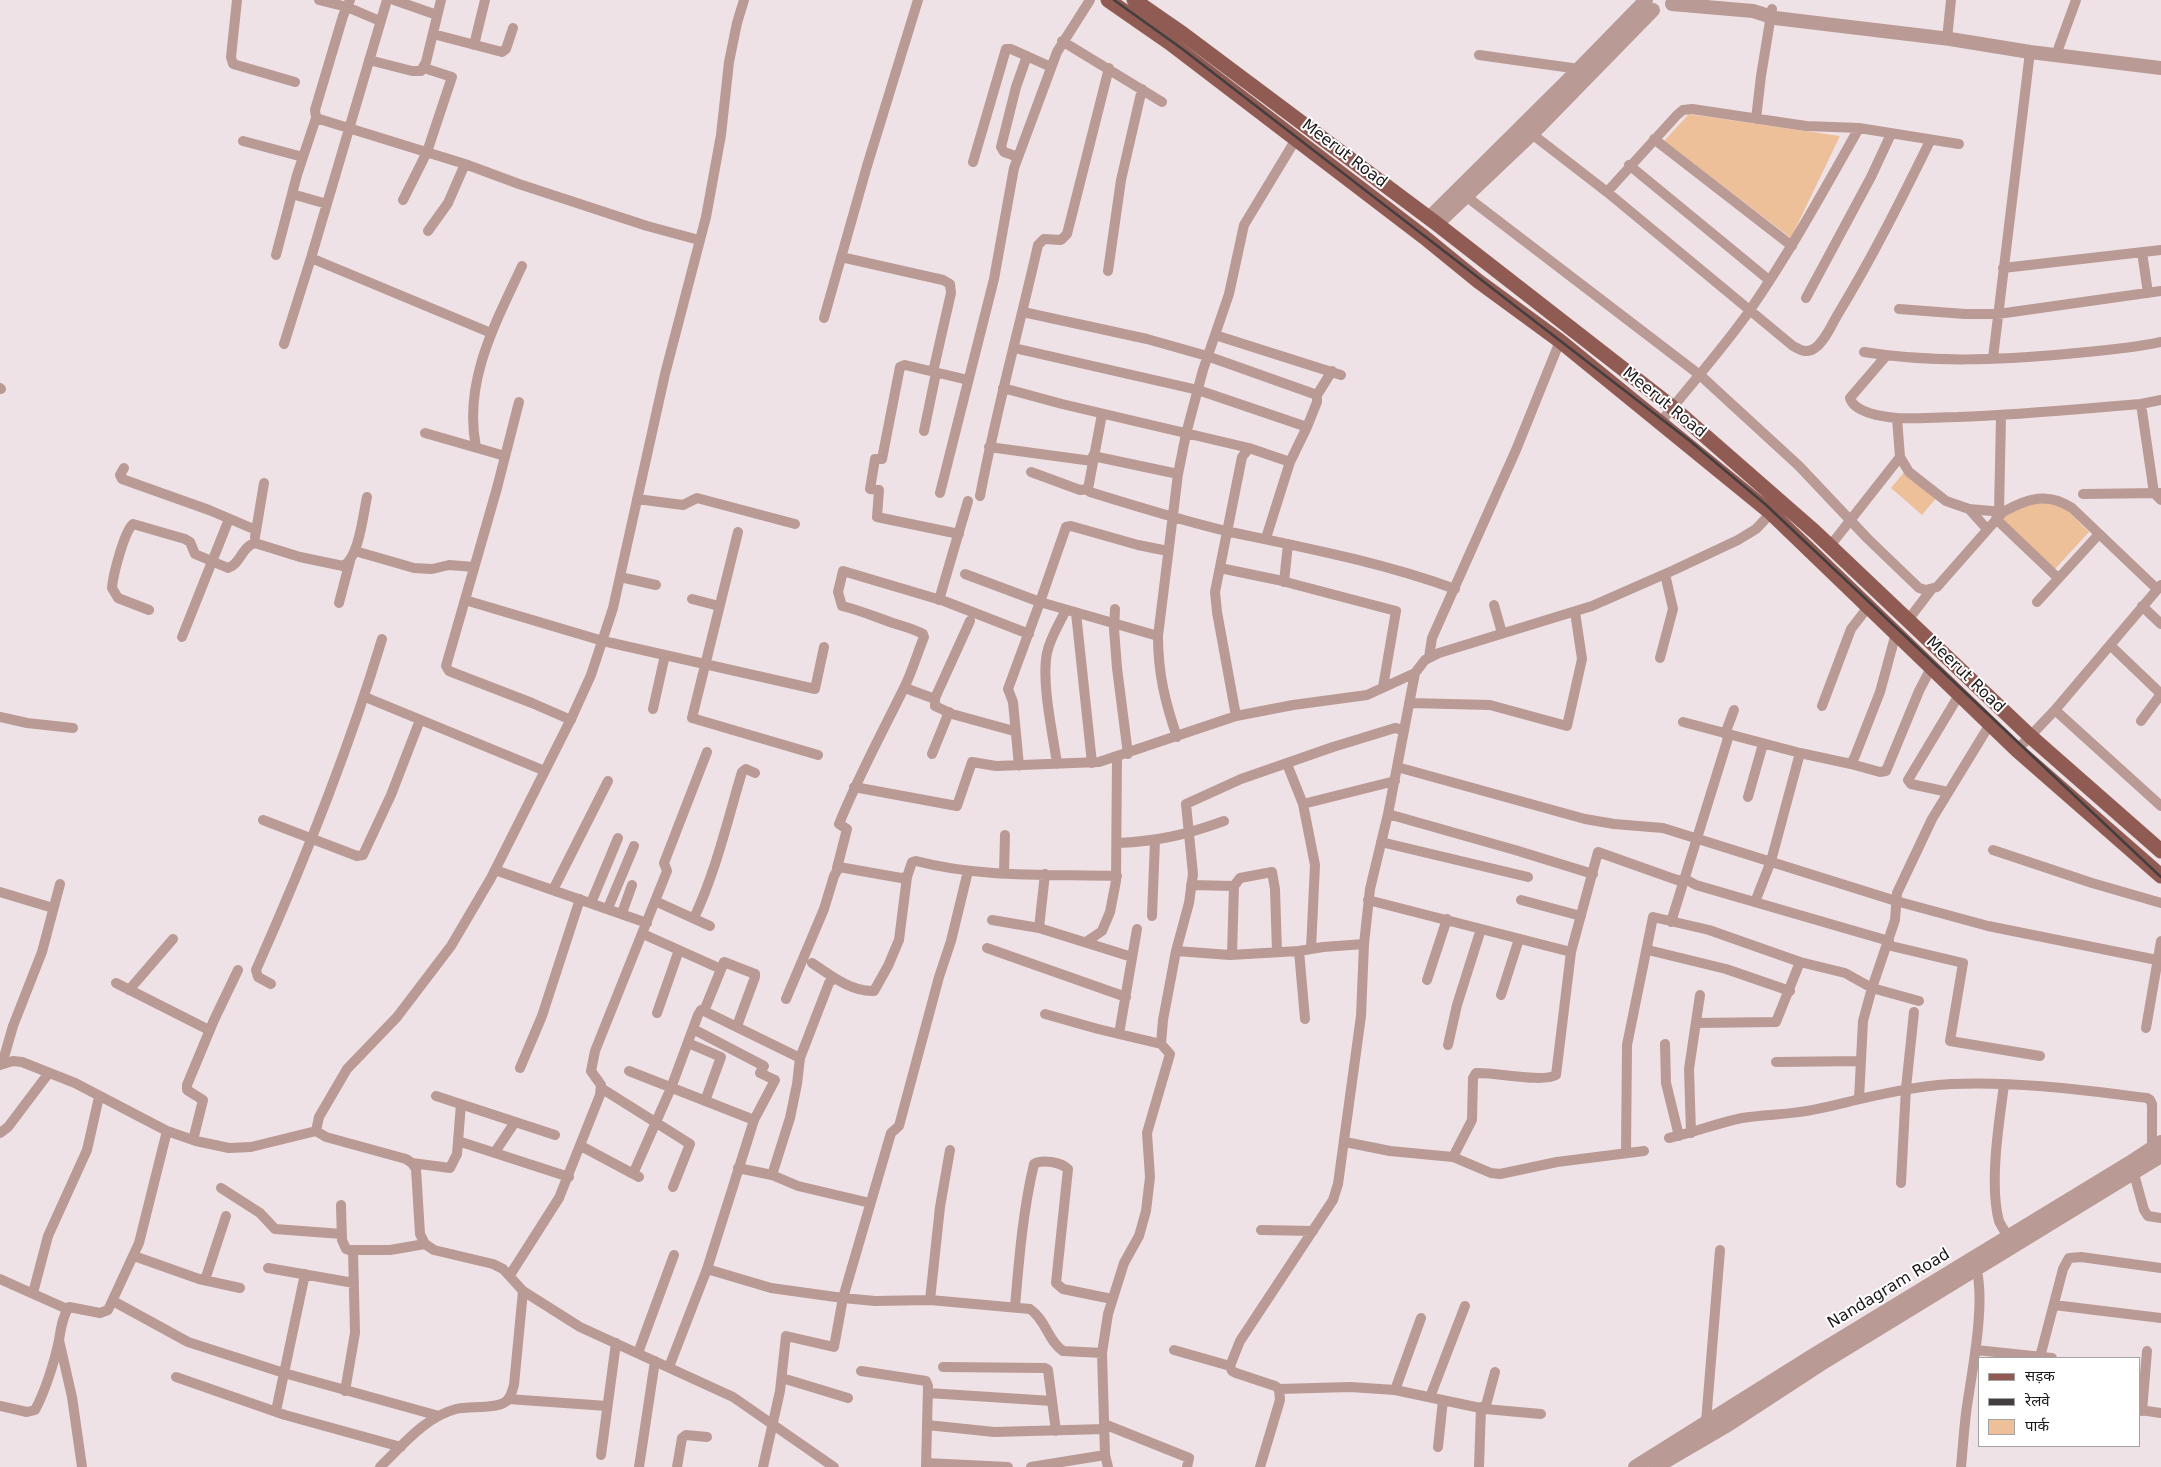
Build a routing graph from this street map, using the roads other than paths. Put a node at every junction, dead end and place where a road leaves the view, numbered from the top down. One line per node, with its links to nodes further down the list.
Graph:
1 (237, 0): 36 (street)
2 (319, 0): 15 (street)
3 (387, 0): 19 (street)
4 (394, 0): 18 (street)
5 (441, 0): 18 (street)
6 (485, 0): 24 (street)
7 (744, 0): 64 (street)
8 (918, 0): 69 (street)
9 (1090, 0): 23 (street)
10 (1108, 0): 45 (main road, Meerut Road)
11 (1134, 0): 61 (main road, Meerut Road)
12 (1951, 0): 22 (street)
13 (2076, 0): 26 (street)
14 (1672, 2): 16 (street); 17 (street)
15 (348, 4): 19 (street); 39 (street)
16 (1648, 4): 35 (street); 43 (street)
17 (1768, 13): 22 (street); 40 (street)
18 (437, 15): 21 (street)
19 (380, 21): 29 (street)
20 (513, 28): 24 (street)
21 (433, 34): 24 (street); 31 (street)
22 (1947, 35): 25 (street); 26 (street)
23 (1062, 41): 32 (street); 33 (street)
24 (474, 45)
25 (2030, 52): 26 (street); 72 (street)
26 (2058, 52): 30 (street); 34 (street)
27 (1479, 55): 35 (street)
28 (1027, 56): 32 (street); 51 (street); 53 (street)
29 (369, 60): 31 (street); 42 (street)
30 (2161, 60)
31 (424, 68): 50 (street)
32 (1051, 68): 51 (street)
33 (1109, 68): 37 (street); 80 (street)
34 (2161, 68)
35 (1579, 69): 59 (street)
36 (295, 82)
37 (1142, 89): 38 (street); 73 (street)
38 (1162, 102)
39 (316, 118): 42 (street); 52 (street)
40 (1756, 119): 41 (street); 46 (street)
41 (1859, 128): 44 (street); 65 (street)
42 (350, 129): 50 (street); 60 (street)
43 (1532, 134): 56 (street); 59 (street)
44 (1891, 134): 48 (street); 77 (street)
45 (1296, 139): 63 (main road, Meerut Road); 84 (street)
46 (1654, 139): 55 (street); 65 (street)
47 (243, 141): 52 (street)
48 (1930, 141): 49 (street); 79 (street)
49 (1959, 144)
50 (427, 152): 54 (street); 58 (street)
51 (1018, 156): 95 (street)
52 (303, 157): 57 (street)
53 (973, 162)
54 (465, 164): 62 (street); 64 (street)
55 (1629, 165): 56 (street); 74 (street)
56 (1607, 192): 79 (street)
57 (292, 194): 60 (street); 68 (street)
58 (403, 200)
59 (1458, 200): 61 (street); 94 (street)
60 (327, 204): 70 (street)
61 (1433, 221): 63 (main road); 102 (main road, Meerut Road)
62 (428, 231)
63 (1420, 234): 85 (main road, Meerut Road)
64 (699, 240): 128 (street)
65 (1792, 246): 74 (street)
66 (2161, 250): 67 (street)
67 (2142, 252): 72 (street); 76 (street)
68 (276, 255)
69 (841, 257): 82 (street); 93 (street)
70 (311, 258): 83 (street); 87 (street)
71 (522, 266): 83 (street)
72 (2004, 268): 81 (street)
73 (1108, 271)
74 (1770, 280): 79 (street)
75 (2161, 291): 76 (street)
76 (2148, 293): 81 (street)
77 (1806, 298)
78 (1899, 309): 81 (street)
79 (1750, 310): 94 (street)
80 (1022, 312): 88 (street); 90 (street)
81 (1998, 314): 92 (street)
82 (824, 318)
83 (491, 333): 111 (street)
84 (1215, 335): 90 (street); 98 (street)
85 (1560, 341): 106 (main road, Meerut Road); 160 (street)
86 (2161, 342): 92 (street)
87 (284, 344)
88 (1014, 348): 96 (street); 97 (street)
89 (1864, 352): 91 (street)
90 (1207, 356): 97 (street); 98 (street)
91 (1886, 356): 92 (street); 105 (street)
92 (1993, 358)
93 (935, 372): 95 (street); 108 (street); 141 (street)
94 (1701, 376): 102 (street); 135 (street)
95 (968, 380): 123 (street)
96 (1004, 388): 103 (street); 112 (street)
97 (1198, 390): 107 (street); 110 (street)
98 (1317, 396): 107 (street)
99 (2161, 400): 101 (street)
100 (519, 402): 114 (street)
101 (2141, 404): 104 (street); 125 (street)
102 (1672, 407): 106 (street); 146 (main road, Meerut Road)
103 (1102, 414): 110 (street); 116 (street)
104 (2001, 416): 105 (street); 132 (street)
105 (1897, 418): 115 (street)
106 (1660, 423): 131 (main road, Meerut Road)
107 (1307, 427): 117 (street)
108 (924, 431)
109 (425, 433): 111 (street)
110 (1186, 434): 113 (street); 120 (street)
111 (476, 447): 114 (street)
112 (989, 447): 116 (street); 126 (street)
113 (1249, 448): 117 (street); 139 (street)
114 (505, 456): 151 (street)
115 (1900, 457): 130 (street); 135 (street)
116 (1093, 458): 120 (street); 122 (street)
117 (1290, 462): 143 (street)
118 (124, 468): 133 (street)
119 (1031, 472): 122 (street)
120 (1178, 474): 134 (street)
121 (264, 482): 138 (street)
122 (1088, 489): 134 (street)
123 (940, 493)
124 (2083, 494): 125 (street)
125 (2159, 495)
126 (980, 496)
127 (367, 497): 147 (street)
128 (637, 499): 136 (street); 155 (street)
129 (968, 501): 141 (street)
130 (1969, 509): 132 (street); 137 (street)
131 (1771, 513): 154 (street); 171 (main road, Meerut Road)
132 (1999, 514): 137 (street); 142 (street); 156 (street)
133 (230, 518): 138 (street); 150 (street)
134 (1172, 518): 139 (street); 148 (street)
135 (1851, 519): 146 (street); 161 (street)
136 (795, 524)
137 (1987, 529): 161 (street)
138 (256, 530): 144 (street)
139 (1227, 531): 143 (street); 152 (street)
140 (738, 532): 169 (street)
141 (959, 534): 164 (street)
142 (2099, 534): 156 (street); 159 (street)
143 (1266, 538): 145 (street)
144 (254, 542): 149 (street); 150 (street)
145 (1288, 544): 157 (street); 160 (street)
146 (1830, 546): 177 (main road, Meerut Road)
147 (355, 551): 149 (street); 151 (street)
148 (1168, 551): 165 (street); 184 (street)
149 (350, 561): 167 (street)
150 (212, 562): 173 (street); 185 (street)
151 (474, 567): 163 (street)
152 (1220, 568): 157 (street); 207 (street)
153 (965, 574): 165 (street)
154 (1666, 574): 175 (street); 192 (street)
155 (620, 577): 158 (street); 187 (street)
156 (2058, 578): 166 (street)
157 (1284, 582): 196 (street)
158 (656, 586)
159 (2159, 587): 170 (street)
160 (1455, 589): 191 (street)
161 (1931, 590): 177 (street)
162 (692, 599): 169 (street)
163 (465, 600): 187 (street); 210 (street)
164 (939, 600): 183 (street); 197 (street)
165 (1040, 602): 174 (street); 183 (street)
166 (2037, 602)
167 (339, 603)
168 (1494, 605): 181 (street)
169 (719, 606): 193 (street)
170 (2142, 606): 180 (street); 188 (street)
171 (1868, 607): 182 (main road, Meerut Road); 202 (street)
172 (1115, 609): 179 (street)
173 (149, 610)
174 (1066, 610): 176 (street); 229 (street)
175 (1575, 612): 181 (street); 201 (street)
176 (1076, 614): 179 (street); 228 (street)
177 (1908, 620): 218 (main road, Meerut Road)
178 (970, 621): 200 (street)
179 (1116, 623): 184 (street); 225 (street)
180 (2161, 624)
181 (1502, 633): 191 (street)
182 (1896, 633): 194 (main road, Meerut Road); 231 (street)
183 (1029, 634): 216 (street)
184 (1158, 636): 219 (street)
185 (182, 637)
186 (382, 639): 199 (street)
187 (603, 640): 190 (street); 210 (street)
188 (2110, 645): 205 (street); 211 (street)
189 (824, 647): 193 (street)
190 (665, 655): 193 (street); 203 (street)
191 (1429, 657): 195 (street)
192 (1660, 658)
193 (705, 664): 226 (street)
194 (1931, 668): 198 (main road, Meerut Road); 231 (street)
195 (1416, 672): 196 (street); 201 (street)
196 (1383, 687): 207 (street)
197 (905, 688): 200 (street); 238 (street)
198 (1959, 695): 213 (main road, Meerut Road); 239 (street)
199 (365, 697): 209 (street); 250 (street)
200 (935, 698): 206 (street)
201 (1409, 703): 215 (street)
202 (1822, 706)
203 (654, 710)
204 (1734, 710): 217 (street)
205 (2055, 710): 218 (street); 242 (street)
206 (949, 712): 216 (street); 224 (street)
207 (1236, 716): 219 (street)
208 (0, 717): 214 (street)
209 (420, 720): 234 (street); 250 (street)
210 (570, 720): 234 (street)
211 (2141, 721)
212 (1683, 722): 217 (street)
213 (1990, 724): 221 (main road, Meerut Road); 239 (street)
214 (73, 728)
215 (1404, 730): 230 (street); 233 (street)
216 (1014, 732): 232 (street)
217 (1727, 734): 220 (street); 248 (street)
218 (2030, 736): 221 (street); 256 (main road, Meerut Road)
219 (1177, 737): 225 (street)
220 (1763, 744): 223 (street); 240 (street)
221 (2017, 750): 267 (main road, Meerut Road)
222 (707, 752): 281 (street)
223 (1800, 753): 231 (street); 257 (street)
224 (932, 754)
225 (1128, 754): 227 (street)
226 (818, 755)
227 (1116, 757): 228 (street); 253 (street)
228 (1092, 763): 229 (street)
229 (1057, 764): 232 (street)
230 (1287, 764): 241 (street); 246 (street)
231 (1851, 764)
232 (1019, 766): 238 (street)
233 (1397, 767): 236 (street); 248 (street)
234 (545, 771): 260 (street)
235 (755, 772): 290 (street)
236 (1394, 780): 241 (street); 243 (street)
237 (608, 781): 275 (street)
238 (854, 787): 259 (street)
239 (1948, 792): 280 (street)
240 (1748, 797)
241 (1303, 804): 307 (street)
242 (2161, 806)
243 (1388, 814): 252 (street); 265 (street)
244 (263, 820): 250 (street)
245 (1224, 821): 246 (street)
246 (1190, 833): 251 (street); 273 (street)
247 (1005, 836): 263 (street)
248 (1697, 837): 257 (street); 270 (street)
249 (618, 838): 258 (street)
250 (310, 839): 324 (street)
251 (1154, 841): 253 (street); 288 (street)
252 (1381, 842): 269 (street); 278 (street)
253 (1118, 843): 266 (street)
254 (634, 846): 261 (street)
255 (1992, 850): 284 (street)
256 (2161, 851)
257 (1771, 861): 280 (street); 282 (street)
258 (607, 864): 261 (street); 283 (street)
259 (837, 868): 268 (street); 331 (street)
260 (495, 870): 275 (street); 371 (street)
261 (623, 870): 286 (street)
262 (968, 871): 263 (street); 268 (street); 393 (street)
263 (1004, 873): 264 (street)
264 (1045, 874): 266 (street); 296 (street)
265 (1593, 874): 270 (street); 289 (street)
266 (1117, 876): 303 (street)
267 (2161, 876)
268 (908, 877): 321 (street)
269 (1528, 877)
270 (1684, 880): 282 (street); 293 (street)
271 (60, 884): 285 (street)
272 (632, 885): 287 (street)
273 (1191, 885): 274 (street); 310 (street)
274 (1234, 886): 312 (street); 314 (street)
275 (553, 890): 277 (street)
276 (0, 892): 285 (street)
277 (580, 899): 283 (street); 355 (street)
278 (1368, 900): 291 (street); 305 (street)
279 (1521, 900): 289 (street)
280 (1896, 901): 304 (street); 316 (street)
281 (655, 902): 290 (street); 294 (street)
282 (1755, 902): 304 (street)
283 (591, 903): 286 (street)
284 (2161, 903)
285 (53, 908): 354 (street)
286 (608, 908): 287 (street)
287 (622, 913): 294 (street)
288 (1152, 916)
289 (1581, 916): 313 (street)
290 (694, 918): 295 (street)
291 (1447, 919): 298 (street); 322 (street)
292 (992, 920): 296 (street)
293 (1671, 922): 309 (street); 317 (street)
294 (647, 923): 299 (street)
295 (710, 926)
296 (1038, 928): 303 (street)
297 (1136, 929): 315 (street)
298 (1482, 929): 301 (street); 348 (street)
299 (643, 934): 308 (street); 359 (street)
300 (173, 939): 326 (street)
301 (1518, 939): 313 (street); 328 (street)
302 (2161, 941): 316 (street)
303 (1086, 942): 315 (street)
304 (1888, 943): 325 (street); 350 (street)
305 (1364, 944): 307 (street); 377 (street)
306 (987, 948): 330 (street)
307 (1311, 949): 311 (street)
308 (679, 950): 319 (street); 335 (street)
309 (1648, 950): 327 (street); 383 (street)
310 (1176, 951): 314 (street); 346 (street)
311 (1299, 951): 312 (street); 337 (street)
312 (1277, 952): 314 (street)
313 (1571, 952): 384 (street)
314 (1232, 954)
315 (1132, 956): 330 (street)
316 (2157, 960): 341 (street)
317 (1800, 962): 325 (street); 327 (street)
318 (812, 963): 321 (street)
319 (721, 969): 333 (street); 339 (street)
320 (238, 970): 342 (street)
321 (834, 978): 351 (street)
322 (1427, 980)
323 (116, 983): 326 (street)
324 (271, 984)
325 (1872, 988): 332 (street); 352 (street)
326 (130, 990): 342 (street)
327 (1790, 991): 338 (street)
328 (1502, 995)
329 (1700, 995): 338 (street)
330 (1126, 997): 343 (street)
331 (786, 999)
332 (1919, 1000)
333 (704, 1011): 339 (street); 340 (street)
334 (1914, 1012): 361 (street)
335 (657, 1013)
336 (1045, 1014): 343 (street)
337 (1304, 1019)
338 (1696, 1023): 373 (street)
339 (737, 1026): 351 (street)
340 (693, 1028): 344 (street); 345 (street)
341 (2146, 1028)
342 (209, 1030): 375 (street)
343 (1119, 1034): 346 (street)
344 (719, 1042): 349 (street); 367 (street)
345 (688, 1043): 349 (street); 360 (street)
346 (1161, 1044): 419 (street)
347 (1665, 1044): 373 (street)
348 (1448, 1045)
349 (713, 1054): 365 (street)
350 (2040, 1056)
351 (800, 1058): 387 (street)
352 (1861, 1061): 353 (street); 364 (street)
353 (1776, 1062)
354 (1, 1065): 357 (street)
355 (520, 1068)
356 (629, 1071): 360 (street)
357 (48, 1074): 363 (street); 372 (street)
358 (2004, 1085): 361 (street); 379 (street); 400 (street)
359 (601, 1088): 369 (street); 378 (street)
360 (671, 1088): 365 (street); 369 (street)
361 (1906, 1088): 364 (street); 390 (street)
362 (436, 1096): 366 (street)
363 (99, 1097): 370 (street); 417 (street)
364 (1859, 1099): 373 (street)
365 (705, 1101): 367 (street)
366 (461, 1104): 368 (street); 376 (street)
367 (754, 1120): 386 (street)
368 (515, 1122): 374 (street); 382 (street)
369 (656, 1122): 378 (street); 391 (street)
370 (167, 1131): 375 (street); 405 (street)
371 (316, 1131): 375 (street); 385 (street)
372 (0, 1133)
373 (1692, 1133)
374 (555, 1134)
375 (193, 1140)
376 (458, 1141): 382 (street); 385 (street)
377 (1345, 1142): 384 (street); 398 (street)
378 (581, 1146): 389 (street)
379 (2158, 1148): 388 (street, Nandagram Road); 400 (street, Nandagram Road)
380 (950, 1150): 420 (street)
381 (1644, 1151): 383 (street)
382 (495, 1152): 389 (street)
383 (1626, 1154): 384 (street)
384 (1453, 1157)
385 (412, 1163): 401 (street)
386 (738, 1168): 387 (street); 409 (street)
387 (772, 1174): 393 (street)
388 (2134, 1174): 396 (street); 400 (street, Nandagram Road)
389 (569, 1177): 411 (street)
390 (1901, 1183)
391 (672, 1187)
392 (221, 1188): 399 (street)
393 (870, 1203): 418 (street)
394 (341, 1205): 399 (street)
395 (226, 1216): 413 (street)
396 (2161, 1218)
397 (1261, 1230): 398 (street)
398 (1313, 1231): 437 (street)
399 (342, 1234): 402 (street)
400 (2011, 1241): 406 (street, Nandagram Road)
401 (425, 1244): 402 (street); 411 (street)
402 (353, 1250): 414 (street)
403 (1720, 1250): 463 (street)
404 (674, 1254): 433 (street)
405 (134, 1256): 413 (street); 421 (street)
406 (1974, 1264): 431 (street); 446 (street, Nandagram Road)
407 (268, 1268): 410 (street)
408 (2161, 1268): 422 (street)
409 (707, 1269): 418 (street); 438 (street)
410 (304, 1274): 414 (street); 442 (street)
411 (510, 1275): 416 (street)
412 (0, 1279): 417 (street)
413 (205, 1280): 415 (street)
414 (354, 1283): 448 (street)
415 (240, 1288)
416 (523, 1291): 429 (street); 452 (street)
417 (33, 1293): 425 (street)
418 (843, 1298): 420 (street); 444 (street)
419 (1112, 1299): 424 (street); 434 (street)
420 (930, 1300): 424 (street)
421 (113, 1301): 425 (street); 442 (street)
422 (2054, 1305): 427 (street); 435 (street)
423 (1465, 1306): 450 (street)
424 (1015, 1307): 434 (street)
425 (67, 1309): 428 (street)
426 (1421, 1318): 447 (street)
427 (2161, 1318)
428 (59, 1340): 455 (street); 475 (street)
429 (616, 1343): 433 (street); 456 (street)
430 (1174, 1350): 437 (street)
431 (1976, 1350): 435 (street); 487 (street)
432 (2147, 1351): 459 (street)
433 (638, 1353): 436 (street)
434 (1102, 1353): 466 (street)
435 (2040, 1357)
436 (655, 1361): 438 (street); 477 (street)
437 (1230, 1366): 445 (street)
438 (668, 1367): 464 (street)
439 (943, 1368): 454 (street)
440 (862, 1371): 449 (street)
441 (1495, 1372): 457 (street)
442 (284, 1374): 448 (street); 458 (street)
443 (176, 1378): 458 (street)
444 (782, 1378): 451 (street); 464 (street)
445 (1279, 1389): 447 (street); 484 (street)
446 (1772, 1389): 463 (street, Nandagram Road); 474 (street, Nandagram Road)
447 (1395, 1390): 450 (street)
448 (345, 1391): 462 (street)
449 (928, 1394): 454 (street); 465 (street)
450 (1430, 1397): 453 (street)
451 (848, 1398)
452 (508, 1399): 456 (street); 462 (street)
453 (1443, 1400): 457 (street); 470 (street)
454 (1052, 1401): 467 (street)
455 (0, 1406)
456 (607, 1406): 471 (street)
457 (1483, 1408): 461 (street); 485 (street)
458 (276, 1411): 469 (street)
459 (2141, 1411): 460 (street)
460 (2161, 1413)
461 (1541, 1414)
462 (439, 1416): 469 (street)
463 (1706, 1422): 486 (street, Nandagram Road)
464 (773, 1423): 479 (street); 480 (street)
465 (927, 1425): 467 (street); 473 (street)
466 (1104, 1427): 467 (street); 472 (street); 483 (street)
467 (1056, 1431)
468 (708, 1437): 478 (street)
469 (401, 1447): 476 (street)
470 (1438, 1448)
471 (600, 1455)
472 (1106, 1463): 482 (street)
473 (926, 1465): 481 (street)
474 (1664, 1465)
475 (82, 1467)
476 (380, 1467)
477 (639, 1467)
478 (677, 1467)
479 (763, 1467)
480 (834, 1467)
481 (1008, 1467)
482 (1030, 1467)
483 (1187, 1467)
484 (1260, 1467)
485 (1479, 1467)
486 (1636, 1467)
487 (1961, 1467)

